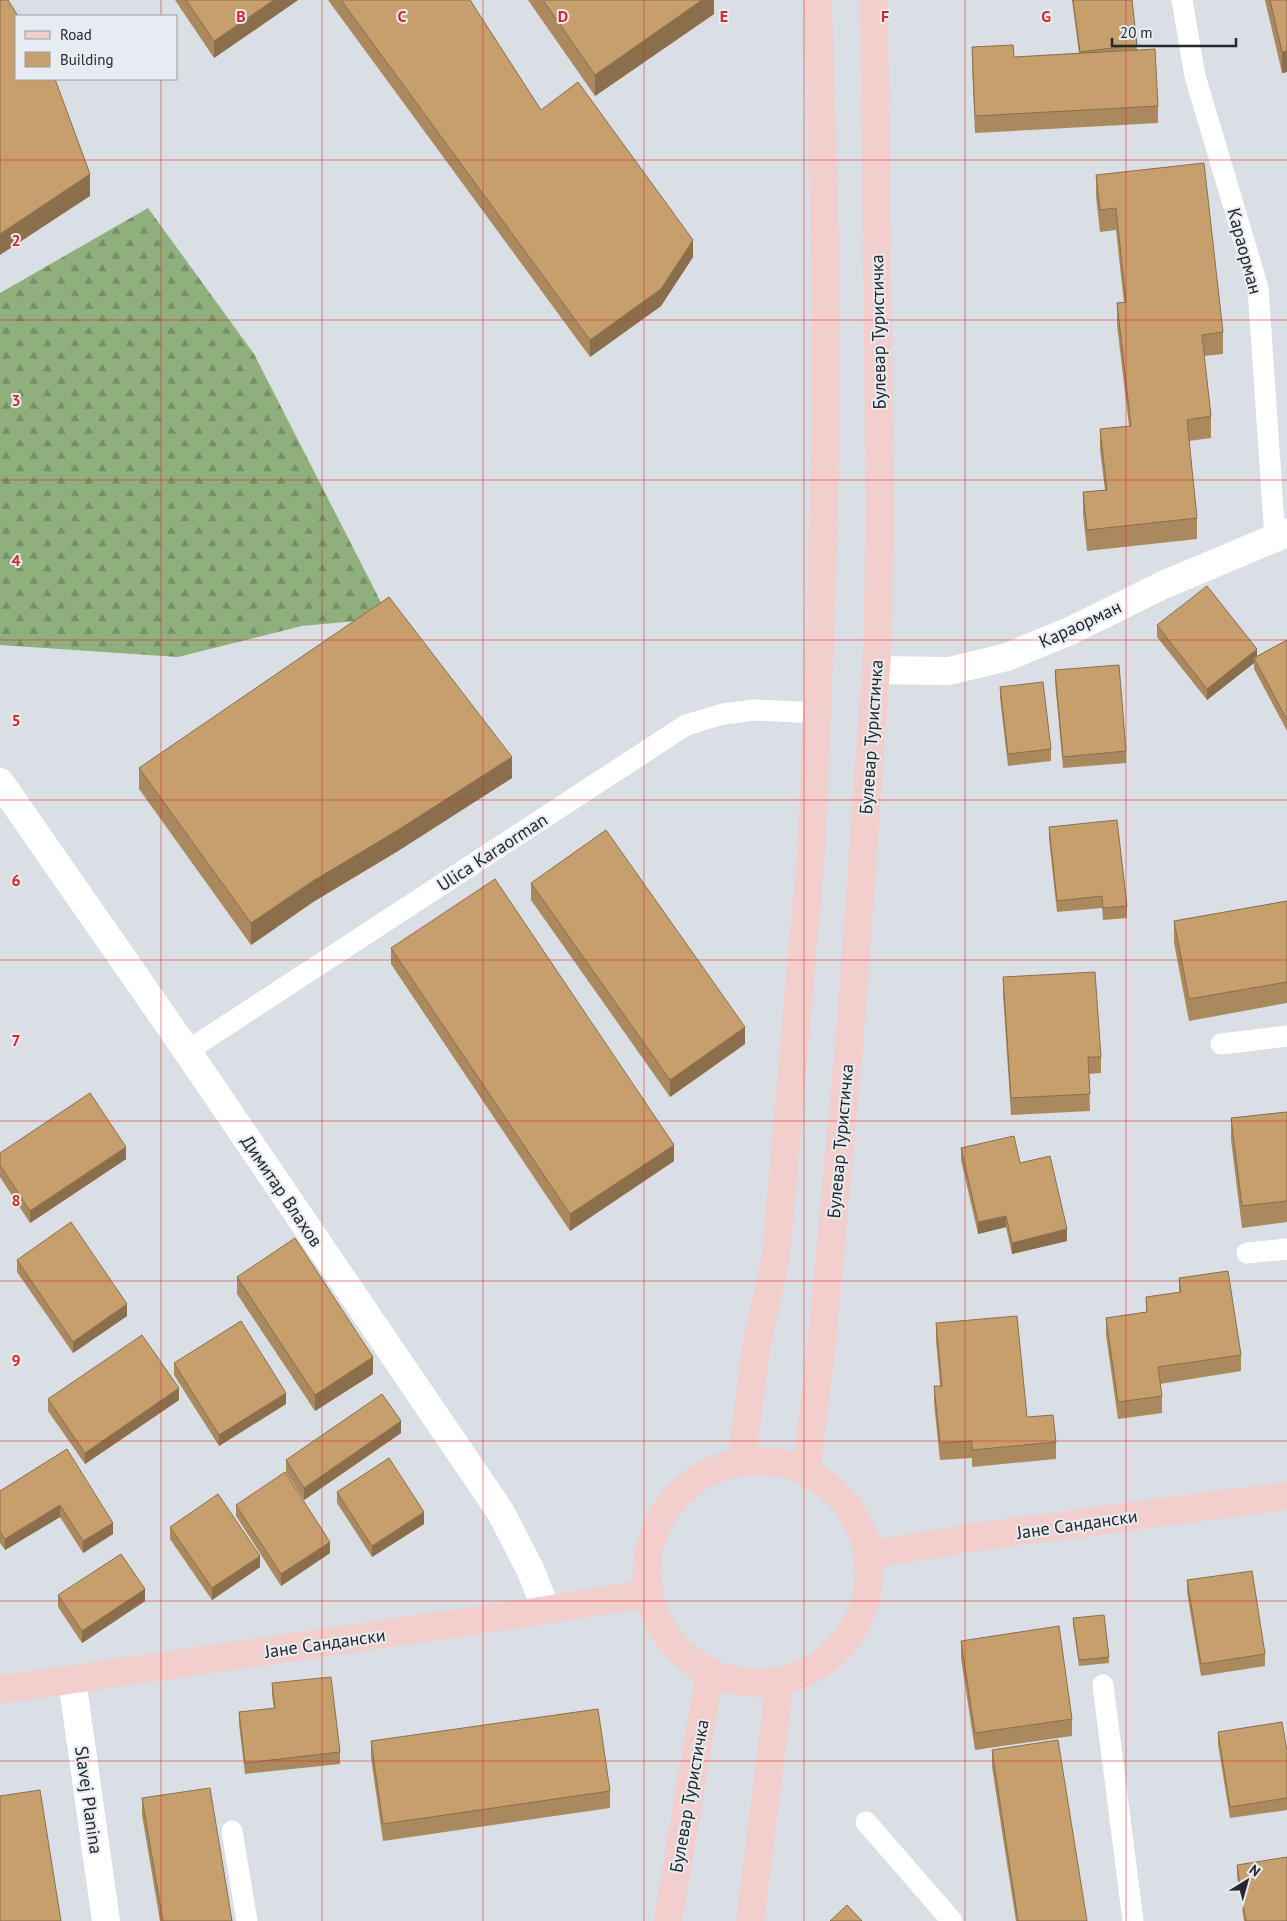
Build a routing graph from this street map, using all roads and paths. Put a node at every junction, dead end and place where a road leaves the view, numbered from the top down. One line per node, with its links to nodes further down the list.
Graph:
1 (818, 0): 6 (main road)
2 (874, 0): 5 (main road, Булевар Туристичка)
3 (1182, 0): 4 (lane, Караорман)
4 (1281, 536): 5 (street, Караорман)
5 (876, 670): 14 (main road, Булевар Туристичка)
6 (817, 713): 10 (lane, Ulica Karaorman); 13 (main road)
7 (0, 782): 10 (street, Димитар Влахов)
8 (1287, 1036): 9 (lane)
9 (1221, 1044)
10 (187, 1051): 18 (street, Димитар Влахов)
11 (1287, 1249): 12 (lane)
12 (1247, 1253)
13 (741, 1464): 14 (main road); 17 (main road)
14 (806, 1472): 16 (main road)
15 (1287, 1496): 16 (main road, Јане Сандански)
16 (867, 1555): 21 (main road)
17 (650, 1593): 18 (main road, Јане Сандански); 19 (main road)
18 (546, 1610): 20 (main road, Јане Сандански)
19 (710, 1671): 21 (main road); 28 (main road, Булевар Туристичка)
20 (72, 1680): 23 (main road, Јане Сандански); 26 (street, Slavej Planina)
21 (780, 1680): 29 (main road)
22 (1103, 1684): 31 (lane)
23 (0, 1690)
24 (866, 1822): 30 (lane)
25 (232, 1832): 27 (lane)
26 (106, 1921)
27 (247, 1921)
28 (668, 1921)
29 (750, 1921)
30 (952, 1921)
31 (1133, 1921)

